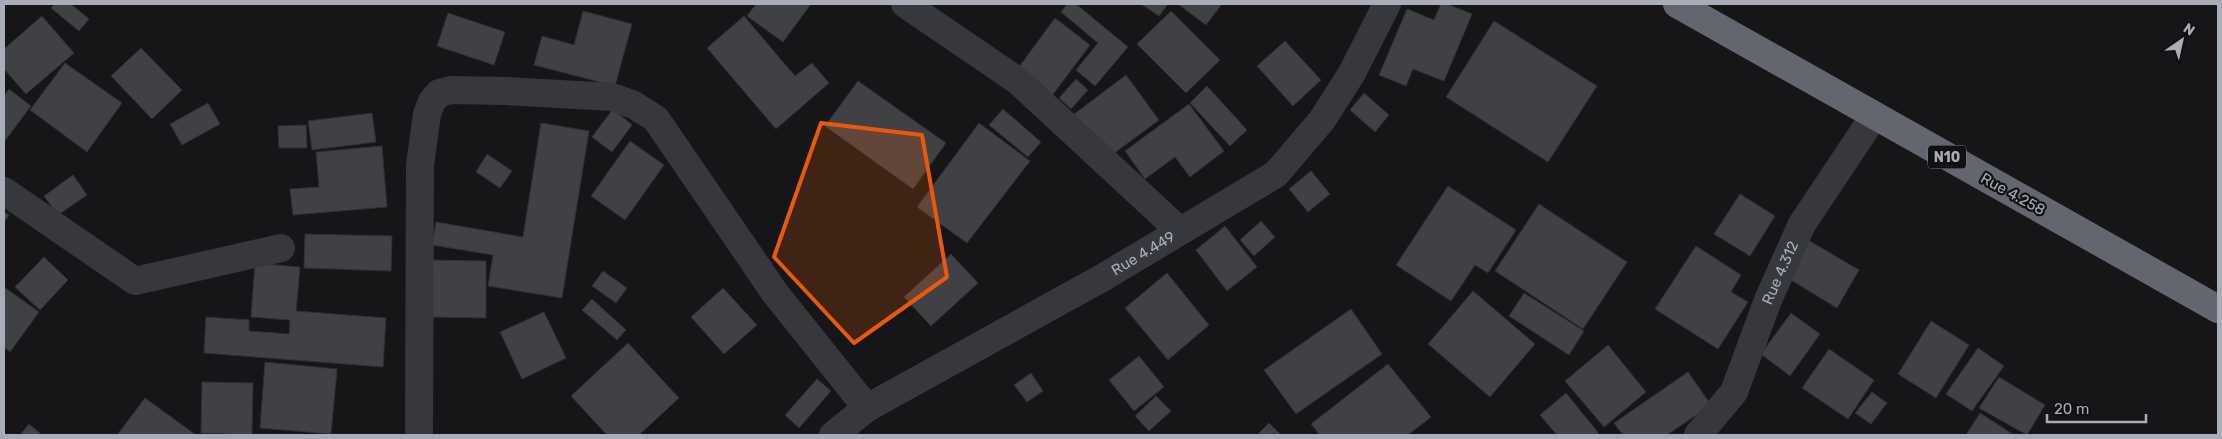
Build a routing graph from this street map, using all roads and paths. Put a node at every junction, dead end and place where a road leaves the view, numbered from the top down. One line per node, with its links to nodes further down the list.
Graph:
1 (905, 4): 6 (street)
2 (1388, 4): 6 (street, Rue 4.449)
3 (1677, 4): 4 (highway, Rue 4.258 / N10)
4 (1874, 116): 8 (highway, Rue 4.258 / N10); 12 (street, Rue 4.312)
5 (4, 191): 7 (street)
6 (1180, 231): 9 (street, Rue 4.449)
7 (281, 248)
8 (2218, 309)
9 (867, 408): 10 (street); 11 (street, Rue 4.449)
10 (420, 435)
11 (833, 435)
12 (1698, 435)

